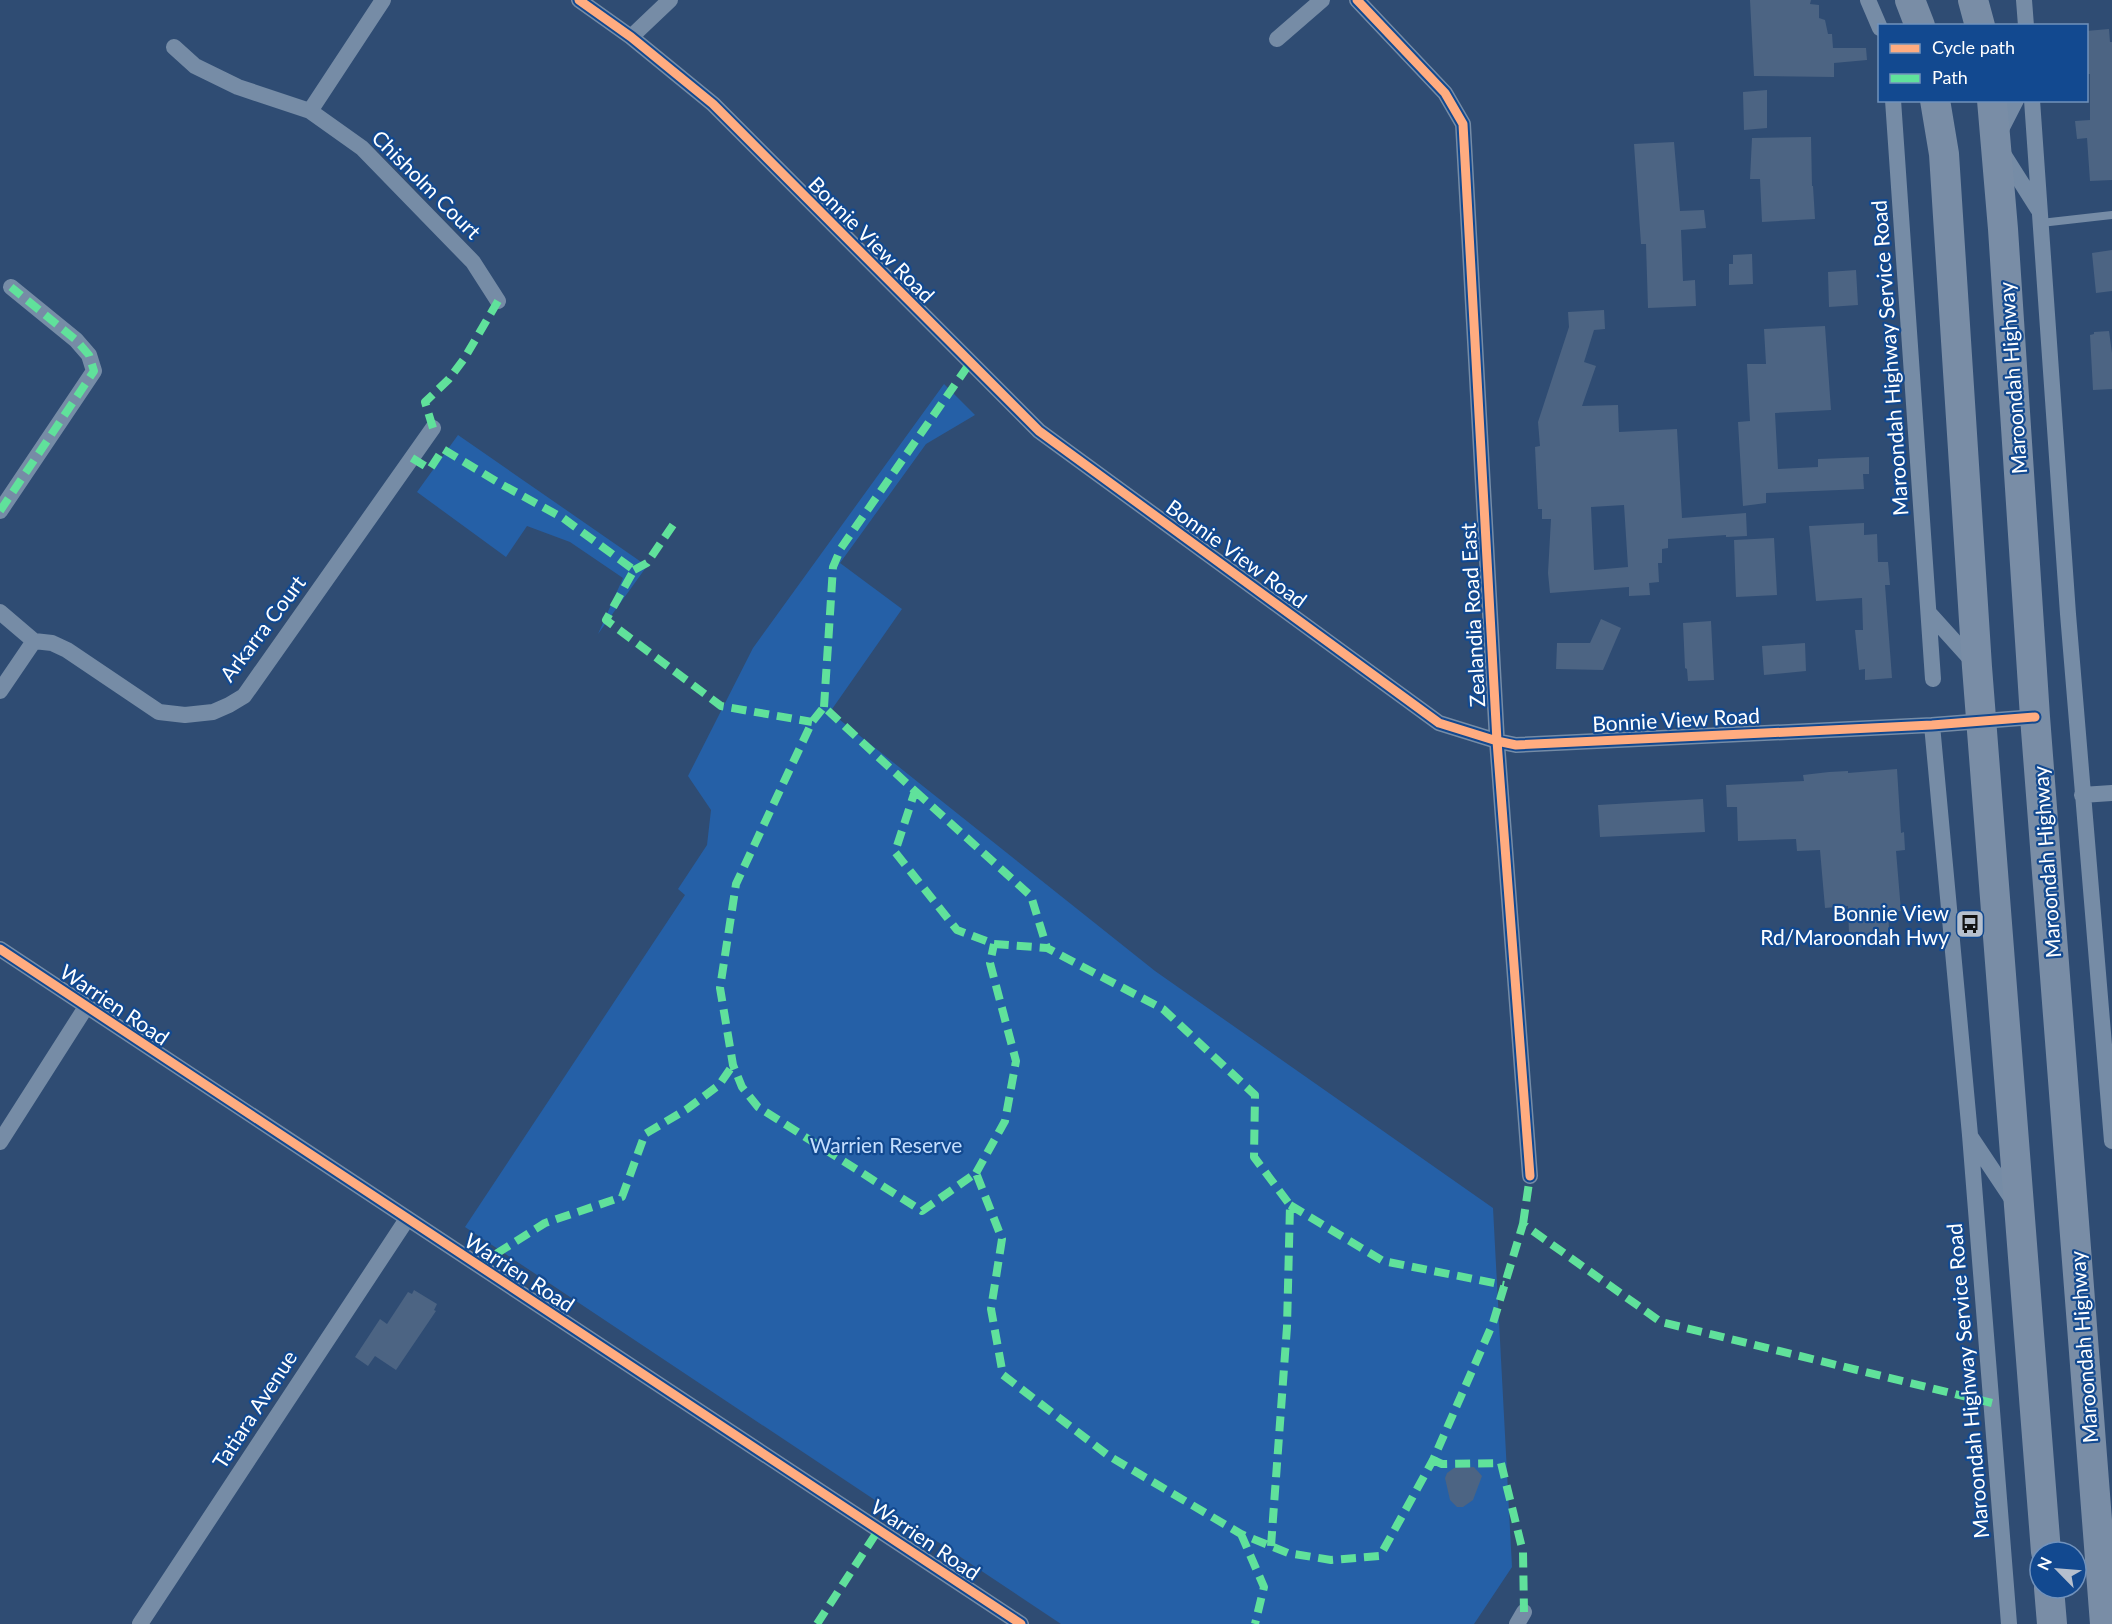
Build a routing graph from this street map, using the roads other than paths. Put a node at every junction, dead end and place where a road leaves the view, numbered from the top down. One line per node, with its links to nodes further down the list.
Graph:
1 (383, 0): 20 (street)
2 (579, 0): 12 (street, Bonnie View Road)
3 (670, 0): 12 (street)
4 (1322, 0): 13 (street)
5 (1357, 0): 37 (street, Zealandia Road East)
6 (1910, 0): 9 (highway)
7 (1973, 0): 10 (highway)
8 (2024, 0): 11 (street)
9 (1919, 24)
10 (1979, 24)
11 (2026, 24)
12 (631, 37): 37 (street, Bonnie View Road)
13 (1277, 39)
14 (174, 46): 20 (street, Chisholm Court)
15 (1893, 102): 29 (street, Maroondah Highway Service Road)
16 (1935, 102): 31 (highway)
17 (1992, 102): 21 (highway, Maroondah Highway)
18 (2015, 102): 21 (street)
19 (2032, 102): 23 (street)
20 (310, 111): 25 (street, Chisholm Court)
21 (1995, 141): 23 (street); 34 (highway, Maroondah Highway)
22 (2112, 215): 23 (lane)
23 (2040, 218): 39 (street)
24 (11, 287): 27 (street)
25 (498, 301)
26 (433, 428): 30 (street, Arkarra Court)
27 (0, 511)
28 (0, 612): 30 (street)
29 (1929, 614): 31 (street); 32 (street, Maroondah Highway Service Road)
30 (34, 640): 33 (street)
31 (1977, 666): 35 (highway)
32 (1933, 679)
33 (0, 691)
34 (2035, 717): 35 (street, Bonnie View Road); 54 (highway, Maroondah Highway)
35 (1983, 721): 36 (street, Bonnie View Road); 46 (highway)
36 (1932, 725): 37 (street, Bonnie View Road); 42 (street, Maroondah Highway Service Road)
37 (1497, 741): 45 (street, Zealandia Road East)
38 (2112, 793): 39 (street)
39 (2082, 795): 43 (street)
40 (0, 949): 41 (street, Warrien Road)
41 (86, 1007): 44 (street); 47 (street, Warrien Road)
42 (1970, 1135): 46 (street, Maroondah Highway Service Road); 52 (street, Maroondah Highway Service Road)
43 (2112, 1141)
44 (0, 1142)
45 (1530, 1176)
46 (2018, 1208): 48 (highway)
47 (406, 1219): 50 (street, Tatiara Avenue); 51 (street, Warrien Road)
48 (2045, 1540)
49 (2050, 1600): 53 (highway)
50 (140, 1624)
51 (1022, 1624)
52 (2009, 1624)
53 (2052, 1624)
54 (2105, 1624)

